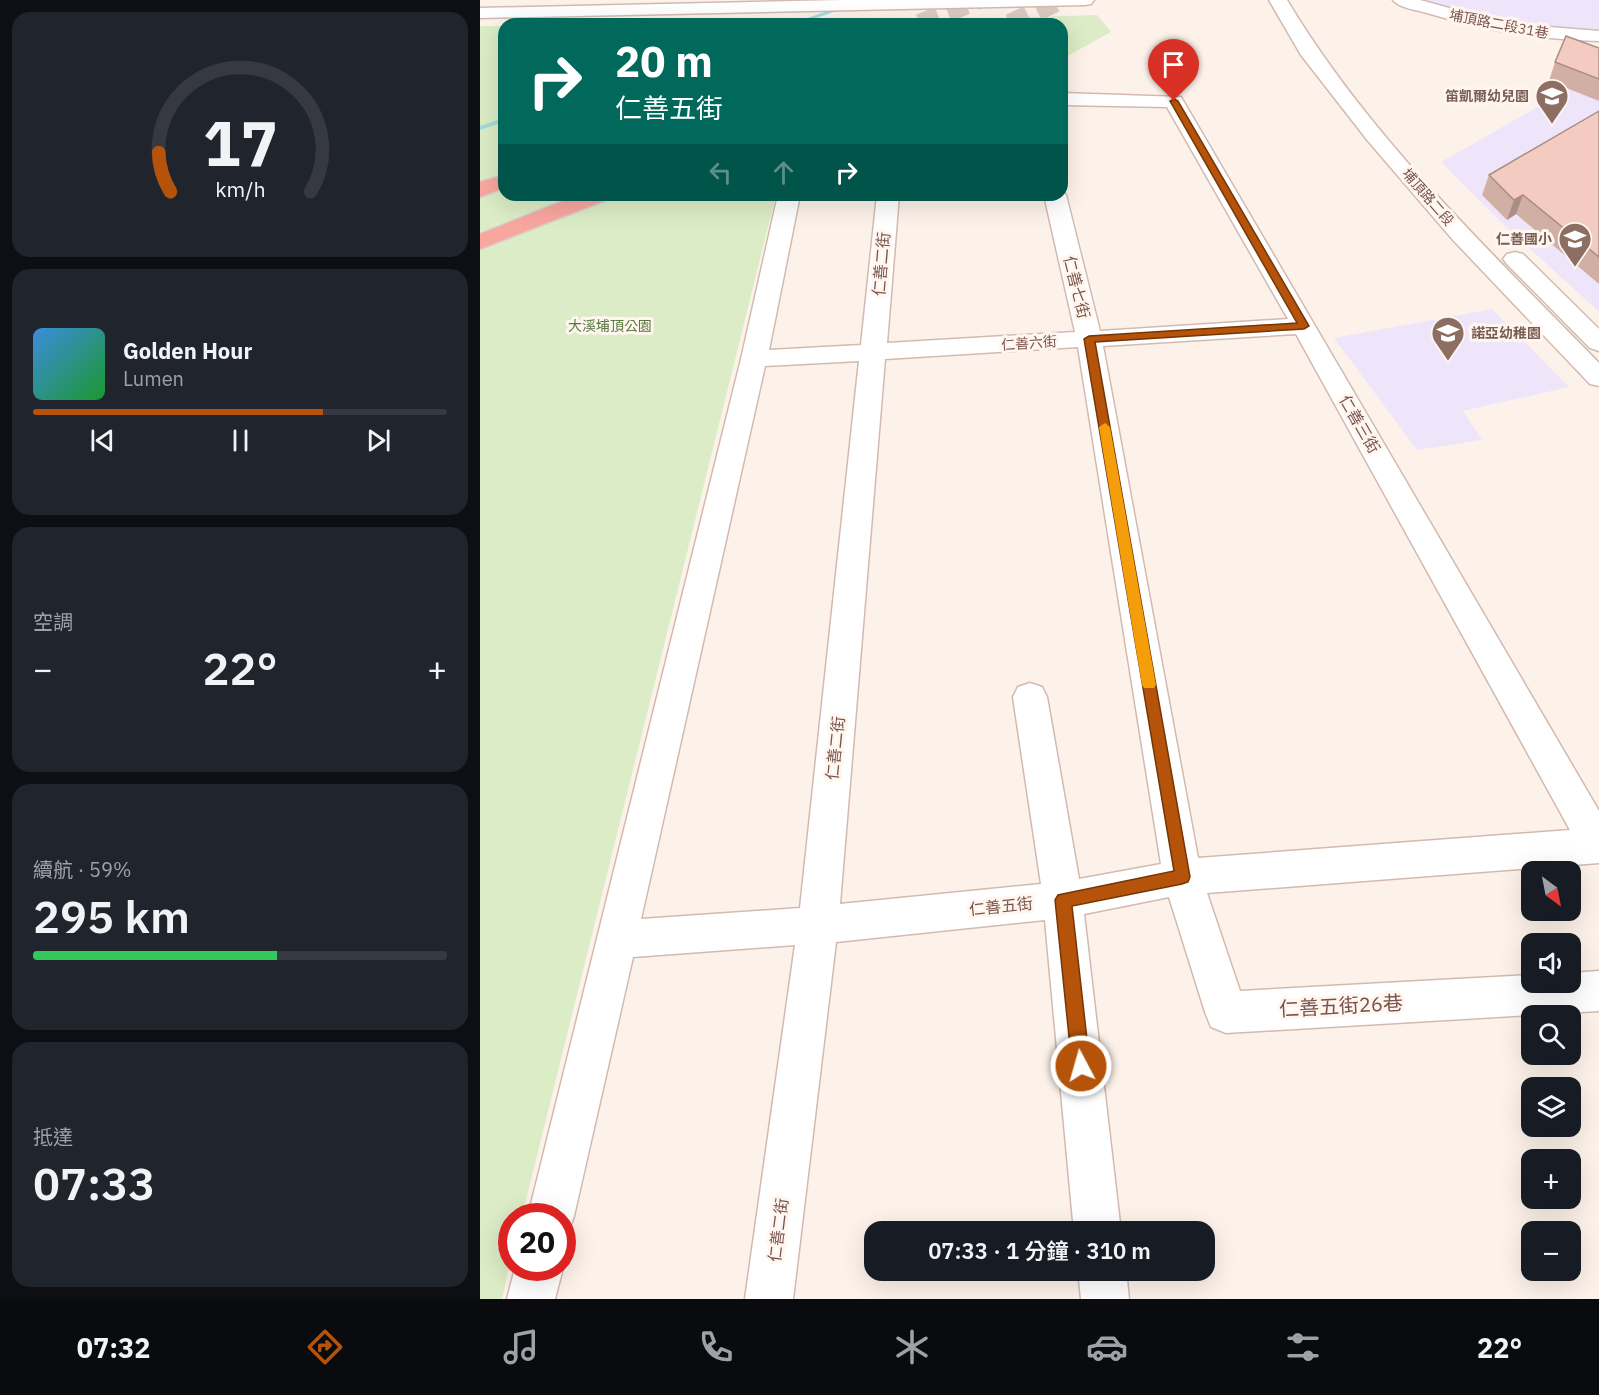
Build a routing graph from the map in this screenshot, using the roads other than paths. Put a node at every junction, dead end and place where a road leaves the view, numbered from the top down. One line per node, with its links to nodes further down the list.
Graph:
1 (555, 0): 8 (street)
2 (1085, 0): 6 (street)
3 (1278, 0): 28 (street, 埔頂路二段)
4 (1299, 0): 14 (street)
5 (1402, 0): 12 (street, 埔頂路二段31巷)
6 (909, 4): 7 (street); 11 (street)
7 (828, 6): 8 (street); 10 (street)
8 (541, 12): 9 (street)
9 (480, 13)
10 (825, 18)
11 (907, 18)
12 (1599, 36)
13 (1068, 99): 23 (street, 仁善三街)
14 (1383, 113)
15 (498, 183): 16 (highway)
16 (480, 190)
17 (583, 201): 21 (highway)
18 (788, 201): 27 (street)
19 (887, 201): 26 (street, 仁善二街)
20 (1056, 201): 24 (street, 仁善七街)
21 (480, 242)
22 (1500, 243): 25 (street)
23 (1304, 326): 24 (street, 仁善六街); 30 (street, 仁善三街)
24 (1089, 339): 26 (street, 仁善六街); 31 (street, 仁善七街)
25 (1599, 343)
26 (873, 353): 27 (street, 仁善六街); 33 (street, 仁善二街)
27 (754, 359): 34 (street)
28 (1599, 378)
29 (1030, 696): 32 (street)
30 (1599, 846): 31 (street, 仁善五街)
31 (1182, 877): 32 (street, 仁善五街); 35 (street, 仁善五街26巷)
32 (1063, 900): 33 (street, 仁善五街); 37 (street)
33 (818, 925): 34 (street, 仁善五街); 41 (street, 仁善二街)
34 (617, 939): 36 (street)
35 (1599, 991)
36 (554, 1203)
37 (1097, 1221)
38 (536, 1281): 40 (street)
39 (1103, 1281): 42 (street)
40 (531, 1299)
41 (769, 1299)
42 (1105, 1299)

